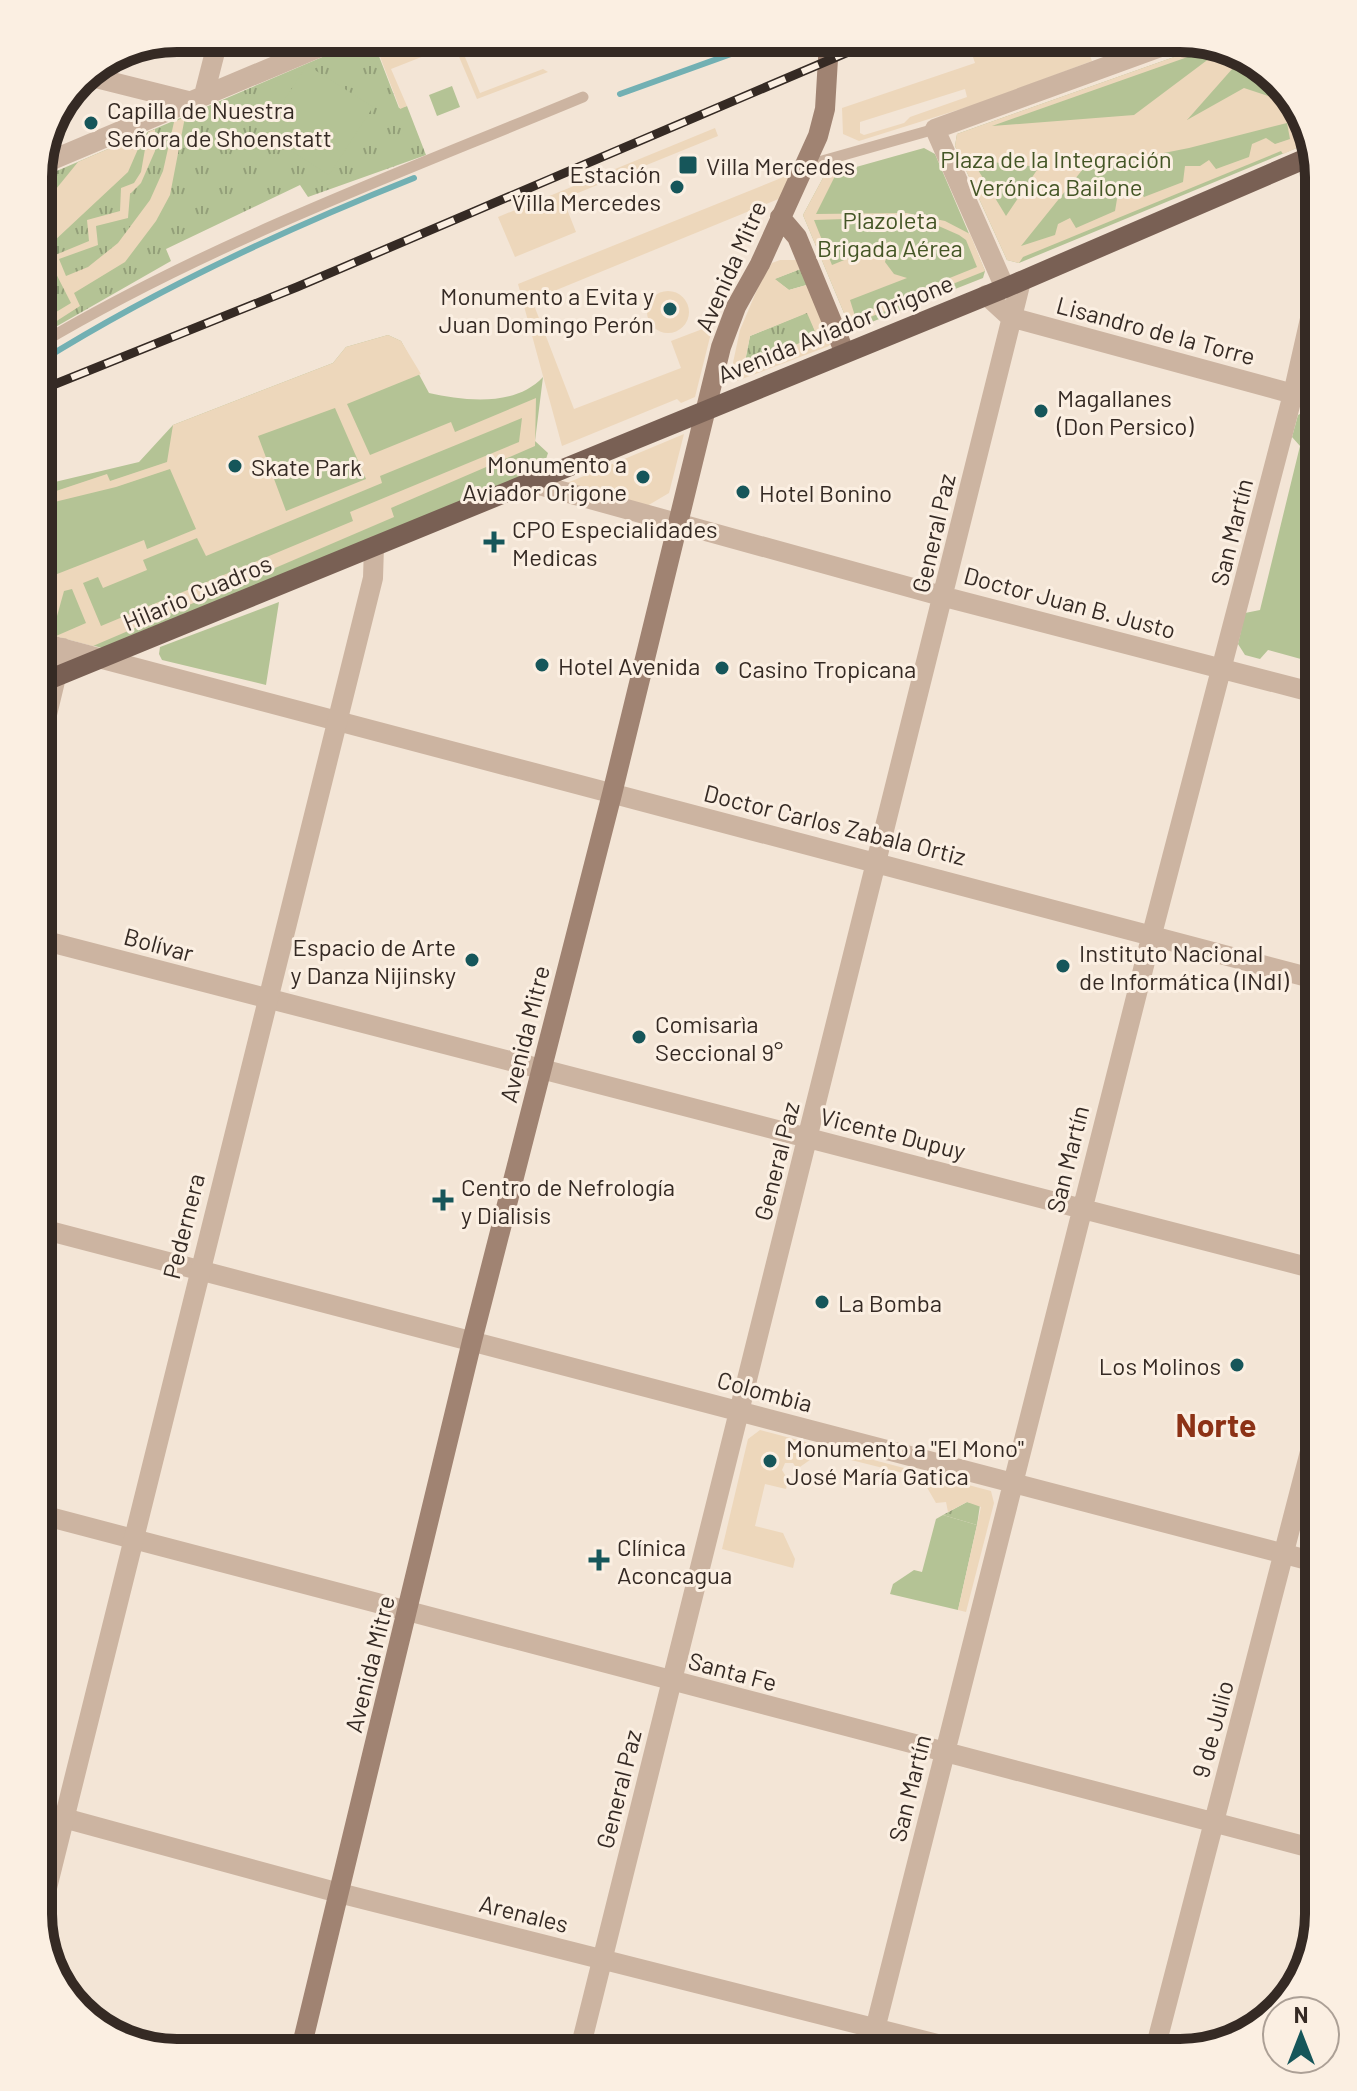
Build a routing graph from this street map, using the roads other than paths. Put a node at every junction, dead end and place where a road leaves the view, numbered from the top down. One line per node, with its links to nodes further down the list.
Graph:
1 (214, 52): 7 (street)
2 (308, 52): 7 (street)
3 (828, 52): 11 (main road, Avenida Mitre)
4 (1147, 52): 8 (street)
5 (101, 79): 7 (street)
6 (583, 97): 15 (lane)
7 (196, 98): 9 (street)
8 (935, 129): 11 (lane); 13 (street)
9 (54, 159)
10 (1304, 159): 13 (main road, Avenida Aviador Origone)
11 (808, 165): 12 (main road, Avenida Mitre)
12 (780, 217): 17 (main road); 20 (main road, Avenida Mitre)
13 (1004, 288): 14 (street, General Paz); 14 (street, Lisandro de la Torre); 17 (main road, Avenida Aviador Origone)
14 (1010, 317): 18 (street, Lisandro de la Torre); 24 (street, General Paz)
15 (52, 337)
16 (1305, 341): 18 (street, San Martín)
17 (844, 351): 20 (main road, Avenida Aviador Origone)
18 (1293, 394): 19 (street, Lisandro de la Torre); 28 (street, San Martín)
19 (1305, 397)
20 (707, 407): 21 (main road, Avenida Aviador Origone); 22 (main road, Avenida Mitre)
21 (532, 483): 22 (street, Doctor Juan B. Justo); 23 (main road, Avenida Aviador Origone)
22 (679, 522): 24 (street, Doctor Juan B. Justo); 33 (main road, Avenida Mitre)
23 (374, 546): 27 (main road, Hilario Cuadros); 32 (street, Pedernera)
24 (945, 597): 28 (street, Doctor Juan B. Justo); 34 (street, General Paz)
25 (52, 645): 26 (street, Doctor Carlos Zabala Ortiz)
26 (63, 648): 27 (street, Doctor Carlos Zabala Ortiz); 29 (street)
27 (103, 659): 30 (main road, Hilario Cuadros); 32 (street, Doctor Carlos Zabala Ortiz)
28 (1223, 669): 31 (street, Doctor Juan B. Justo); 35 (street, San Martín)
29 (52, 671)
30 (52, 678)
31 (1305, 690)
32 (338, 719): 33 (street, Doctor Carlos Zabala Ortiz); 38 (street, Pedernera)
33 (612, 794): 34 (street, Doctor Carlos Zabala Ortiz); 39 (main road, Avenida Mitre)
34 (878, 861): 35 (street, Doctor Carlos Zabala Ortiz); 40 (street, General Paz)
35 (1152, 934): 37 (street, Doctor Carlos Zabala Ortiz); 41 (street, San Martín)
36 (52, 943): 38 (street, Bolívar)
37 (1305, 976)
38 (267, 1000): 39 (street, Vicente Dupuy); 44 (street, Pedernera)
39 (542, 1070): 40 (street, Vicente Dupuy); 45 (main road, Avenida Mitre)
40 (808, 1139): 41 (street, Vicente Dupuy); 46 (street, General Paz)
41 (1082, 1209): 43 (street, Vicente Dupuy); 48 (street, San Martín)
42 (52, 1232): 44 (street, Colombia)
43 (1305, 1266)
44 (199, 1270): 45 (street, Colombia); 50 (street, Pedernera)
45 (472, 1341): 46 (street, Colombia); 53 (main road, Avenida Mitre)
46 (741, 1412): 48 (street, Colombia); 54 (street, General Paz)
47 (1305, 1473): 51 (street, 9 de Julio)
48 (1012, 1483): 51 (street, Colombia); 55 (street, San Martín)
49 (52, 1518): 50 (street, Santa Fe)
50 (135, 1540): 53 (street, Santa Fe); 57 (street, Pedernera)
51 (1285, 1554): 52 (street, Colombia); 58 (street, 9 de Julio)
52 (1305, 1559)
53 (409, 1613): 54 (street, Santa Fe); 61 (main road, Avenida Mitre)
54 (671, 1682): 55 (street, Santa Fe); 62 (street, General Paz)
55 (944, 1753): 58 (street, Santa Fe); 63 (street, San Martín)
56 (52, 1815): 57 (street, Arenales)
57 (65, 1819): 60 (street, Pedernera); 61 (street, Arenales)
58 (1214, 1823): 59 (street, Santa Fe); 68 (street, 9 de Julio)
59 (1305, 1846)
60 (52, 1870)
61 (339, 1893): 62 (street, Arenales); 64 (main road, Avenida Mitre)
62 (602, 1959): 63 (street, Arenales); 65 (street, General Paz)
63 (875, 2028): 66 (street, San Martín); 67 (street, Arenales)
64 (303, 2039)
65 (582, 2039)
66 (872, 2039)
67 (918, 2039)
68 (1158, 2039)

